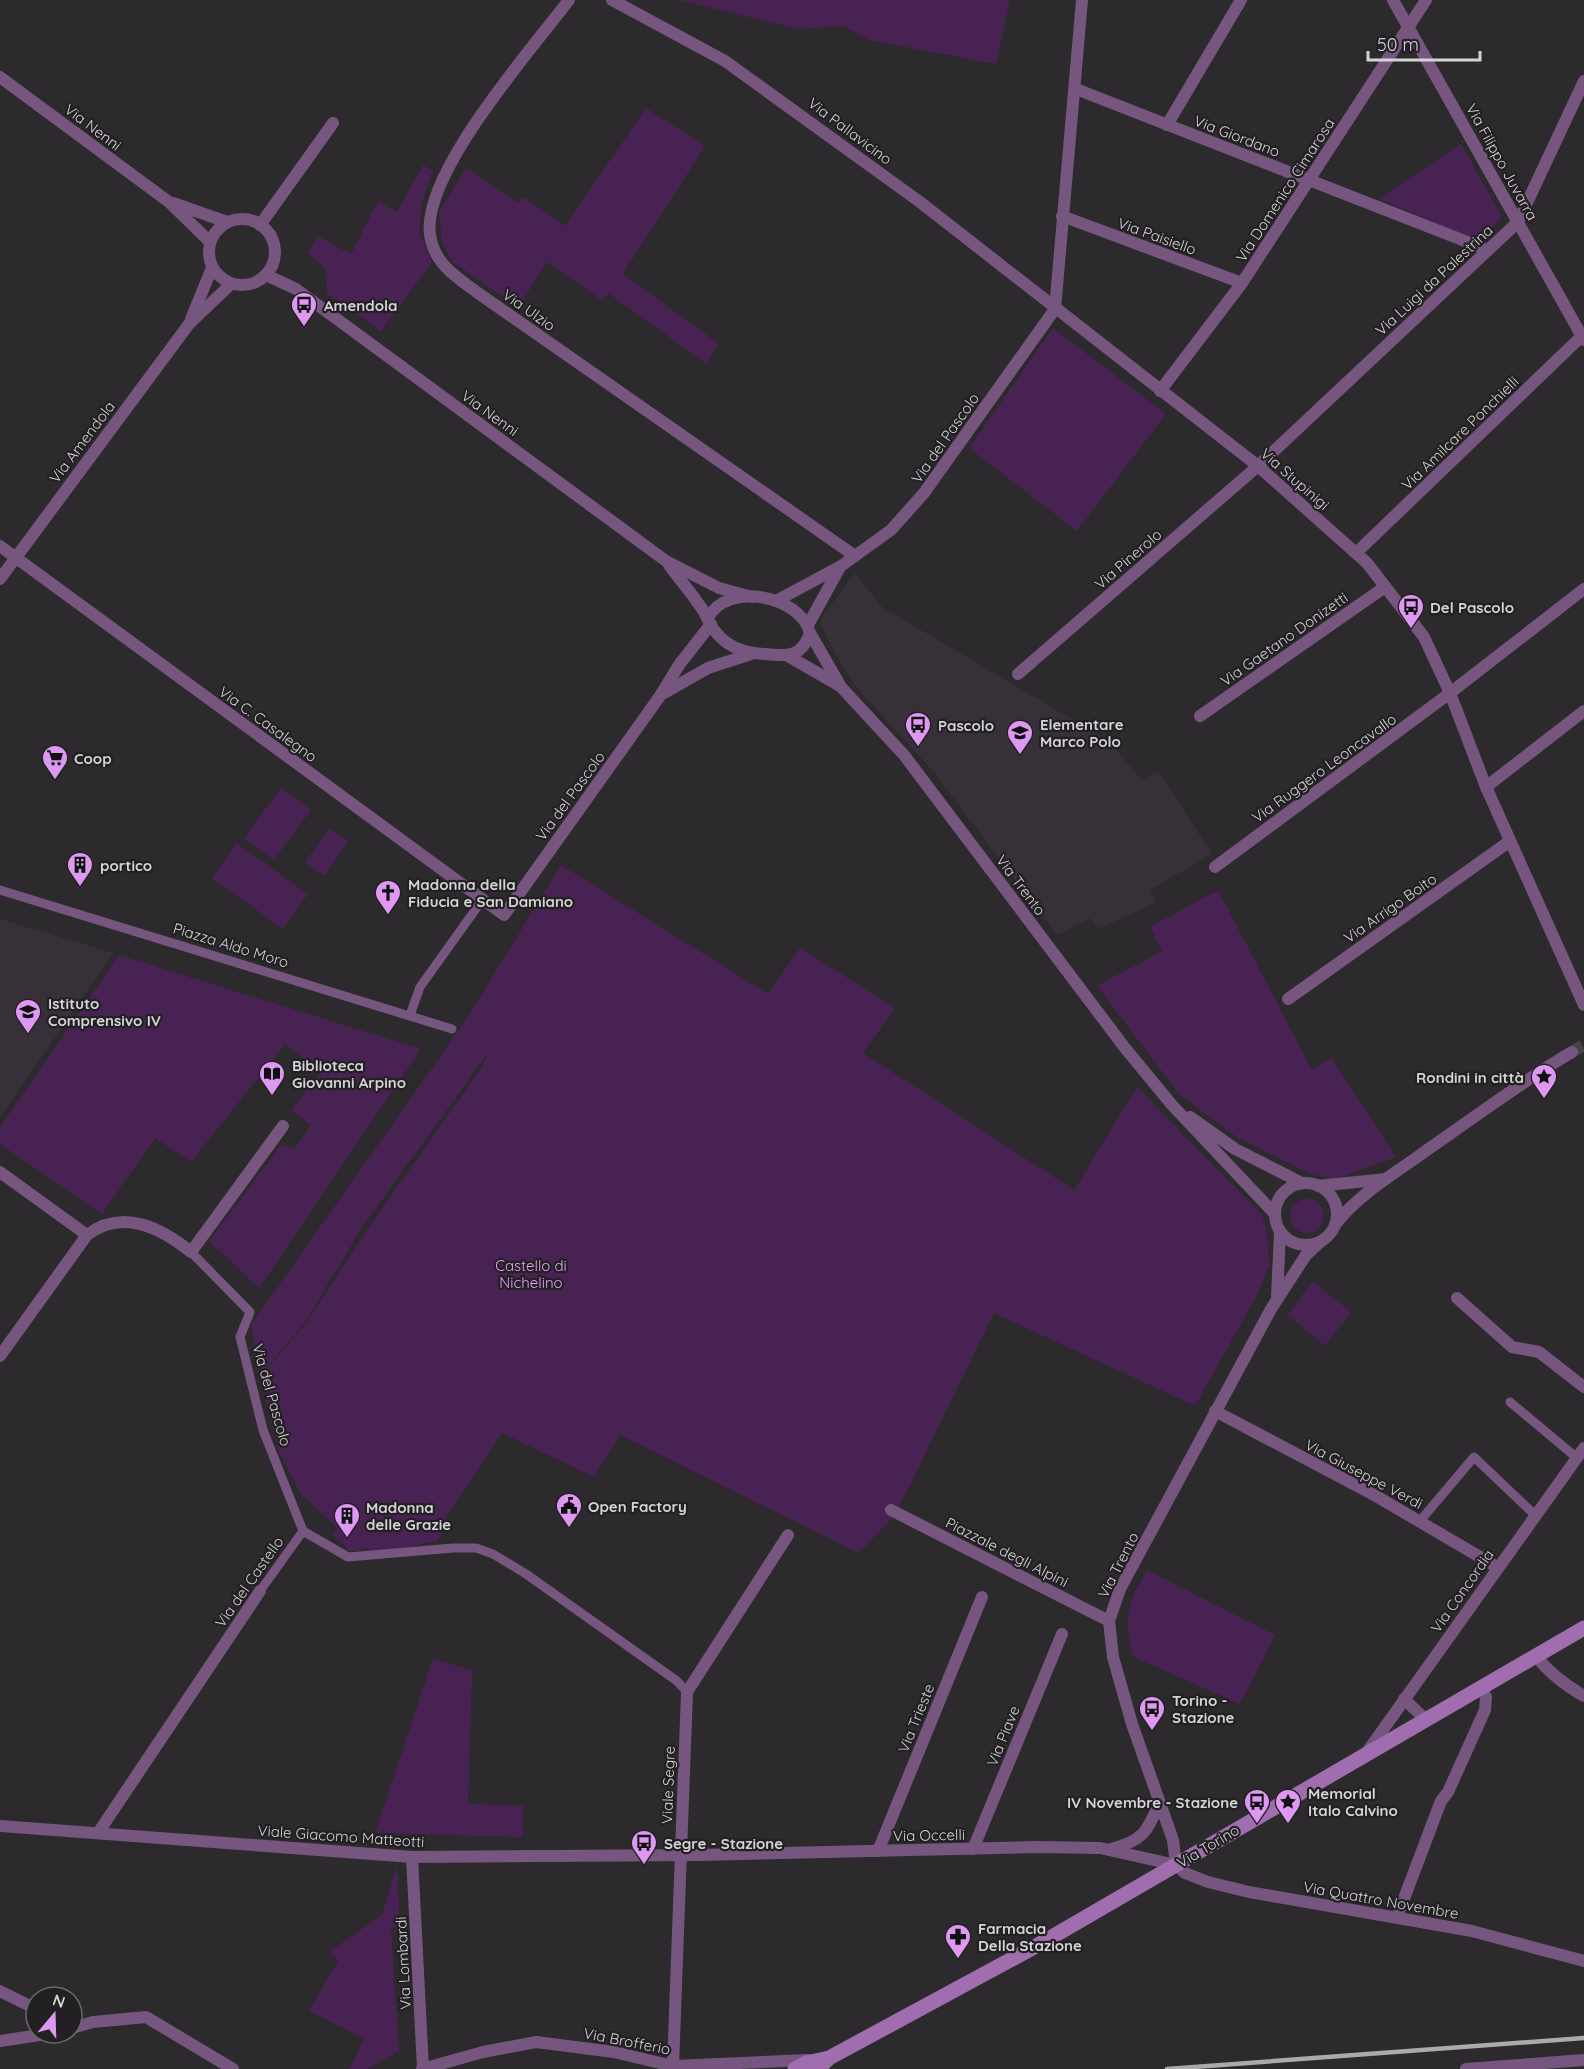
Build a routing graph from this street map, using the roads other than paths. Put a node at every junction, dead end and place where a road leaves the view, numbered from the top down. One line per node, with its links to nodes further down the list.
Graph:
1 (569, 0): 34 (street, Via Ulzio)
2 (612, 0): 27 (street, Via Pallavicino)
3 (1082, 0): 10 (street)
4 (1241, 0): 12 (street)
5 (1393, 0): 7 (street, Via Filippo Juvarra)
6 (1426, 0): 7 (street, Via Domenico Cimarosa)
7 (1409, 28): 13 (street, Via Domenico Cimarosa); 17 (street, Via Filippo Juvarra)
8 (0, 77): 14 (street, Via Nenni)
9 (1584, 81): 17 (street, Via Luigi da Palestrina)
10 (1076, 89): 12 (street, Via Giordano); 15 (street)
11 (333, 123): 18 (street)
12 (1167, 124): 13 (street, Via Giordano)
13 (1310, 181): 20 (street, Via Giordano); 24 (street, Via Domenico Cimarosa)
14 (169, 202): 16 (street, Via Nenni); 19 (street, Via Nenni)
15 (1062, 216): 24 (street, Via Paisiello); 27 (street)
16 (227, 222): 18 (street); 19 (street)
17 (1518, 222): 20 (street, Via Luigi da Palestrina); 29 (street, Via Filippo Juvarra)
18 (260, 225): 21 (street)
19 (210, 242): 22 (street)
20 (1488, 250): 31 (street, Via Luigi da Palestrina)
21 (273, 264): 23 (street); 26 (street, Via Nenni)
22 (212, 268): 25 (street); 28 (street, Via Amendola)
23 (266, 275): 25 (street); 26 (street, Via Nenni)
24 (1242, 283): 30 (street, Via Domenico Cimarosa)
25 (231, 284): 28 (street, Via Amendola)
26 (296, 289): 36 (street, Via Nenni)
27 (1055, 309): 30 (street, Via Stupinigi); 34 (street, Via del Pascolo)
28 (189, 324): 35 (street, Via Amendola)
29 (1583, 337): 33 (street, Via Amilcare Ponchielli)
30 (1160, 391): 31 (street, Via Stupinigi)
31 (1258, 466): 33 (street, Via Stupinigi); 47 (street, Via Pinerolo)
32 (0, 546): 35 (street, Via C. Casalegno)
33 (1356, 553): 39 (street, Via Stupinigi)
34 (855, 556): 37 (street, Via del Pascolo)
35 (15, 557): 38 (street, Via Amendola); 57 (street, Via C. Casalegno)
36 (666, 561): 41 (street, Via Nenni); 43 (street, Via Nenni)
37 (841, 566): 42 (street, Via del Pascolo); 44 (street, Via del Pascolo)
38 (0, 579)
39 (1385, 586): 49 (street, Via Stupinigi); 52 (street, Via Gaetano Donizetti)
40 (1584, 589): 49 (street, Via Ruggero Leoncavallo)
41 (752, 597): 42 (street); 43 (street)
42 (776, 601): 44 (street)
43 (709, 621): 45 (street); 50 (street, Via del Pascolo)
44 (809, 629): 46 (street); 48 (street, Via Trento)
45 (751, 654): 46 (street); 50 (street, Via del Pascolo)
46 (788, 656): 48 (street, Via Trento)
47 (1018, 674)
48 (841, 687): 64 (street, Via Trento)
49 (1450, 693): 53 (street, Via Stupinigi); 55 (street, Via Ruggero Leoncavallo)
50 (660, 696): 58 (street, Via del Pascolo)
51 (1584, 711): 53 (street)
52 (1200, 716)
53 (1486, 787): 54 (street, Via Stupinigi)
54 (1510, 841): 59 (street, Via Arrigo Boito); 60 (street, Via Stupinigi)
55 (1215, 867)
56 (0, 890): 61 (street, Piazza Aldo Moro)
57 (483, 899): 58 (street, Via C. Casalegno); 61 (street)
58 (504, 915)
59 (1288, 999)
60 (1584, 1005)
61 (410, 1016): 62 (street, Piazza Aldo Moro)
62 (452, 1029)
63 (1572, 1052): 67 (street)
64 (1172, 1105): 68 (street, Via Trento); 70 (street, Via Trento)
65 (283, 1126): 75 (street)
66 (0, 1173): 73 (street)
67 (1388, 1179): 69 (street); 71 (street)
68 (1302, 1183): 69 (street); 70 (street)
69 (1318, 1186): 71 (street)
70 (1274, 1213): 72 (street)
71 (1335, 1226): 74 (street)
72 (1280, 1232): 74 (street); 77 (street, Via Trento)
73 (87, 1235): 75 (street, Via del Pascolo); 78 (street)
74 (1320, 1242): 77 (street, Via Trento)
75 (191, 1252): 86 (street, Via del Pascolo)
76 (1457, 1298): 79 (street)
77 (1277, 1299): 81 (street, Via Trento)
78 (0, 1356)
79 (1584, 1387)
80 (1510, 1402): 82 (street)
81 (1215, 1411): 85 (street, Via Giuseppe Verdi); 91 (street, Via Trento)
82 (1580, 1453): 84 (street, Via Concordia)
83 (891, 1510): 91 (street, Piazzale degli Alpini)
84 (1535, 1515): 85 (street); 88 (street, Via Concordia)
85 (1420, 1521): 88 (street, Via Giuseppe Verdi)
86 (303, 1531): 89 (street, Via del Castello); 96 (street, Via del Castello)
87 (788, 1535): 96 (street)
88 (1497, 1567): 98 (street, Via Concordia)
89 (260, 1591): 103 (street, Via del Castello)
90 (982, 1597): 106 (street, Via Trieste)
91 (1109, 1621): 101 (street, Via Trento)
92 (1584, 1628): 94 (main road, Via Torino)
93 (1062, 1634): 104 (street, Via Piave)
94 (1536, 1656): 95 (main road, Via Torino); 97 (street)
95 (1482, 1689): 99 (main road, Via Torino); 110 (street)
96 (687, 1692): 107 (street, Viale Segre)
97 (1584, 1696)
98 (1404, 1699): 99 (street); 100 (street, Via Concordia)
99 (1425, 1719): 100 (main road, Via Torino)
100 (1366, 1754): 109 (main road, Via Torino)
101 (1159, 1803): 105 (street); 109 (street, Via Trento)
102 (0, 1826): 103 (street, Viale Giacomo Matteotti)
103 (98, 1833): 108 (street, Viale Giacomo Matteotti)
104 (973, 1849): 105 (street, Via Occelli); 106 (street, Via Occelli)
105 (1110, 1850): 109 (street, Via Occelli)
106 (878, 1851): 107 (street, Via Occelli)
107 (681, 1855): 108 (street, Viale Giacomo Matteotti); 121 (street, Viale Segre)
108 (412, 1857): 123 (street, Via Lombardi)
109 (1176, 1864): 110 (street, Via Quattro Novembre); 119 (main road, Via Torino)
110 (1397, 1917): 111 (street, Via Quattro Novembre)
111 (1584, 1961)
112 (0, 1991): 113 (street)
113 (24, 2003)
114 (84, 2022): 115 (street)
115 (93, 2022): 116 (street); 122 (street)
116 (84, 2025)
117 (24, 2037): 118 (street)
118 (0, 2041)
119 (829, 2058): 121 (street, Via Brofferio); 124 (main road, Via Torino); 125 (main road, Via Torino)
120 (1584, 2060): 126 (street)
121 (673, 2066): 123 (street, Via Brofferio)
122 (233, 2069)
123 (422, 2069)
124 (795, 2069)
125 (818, 2069)
126 (1467, 2069)

